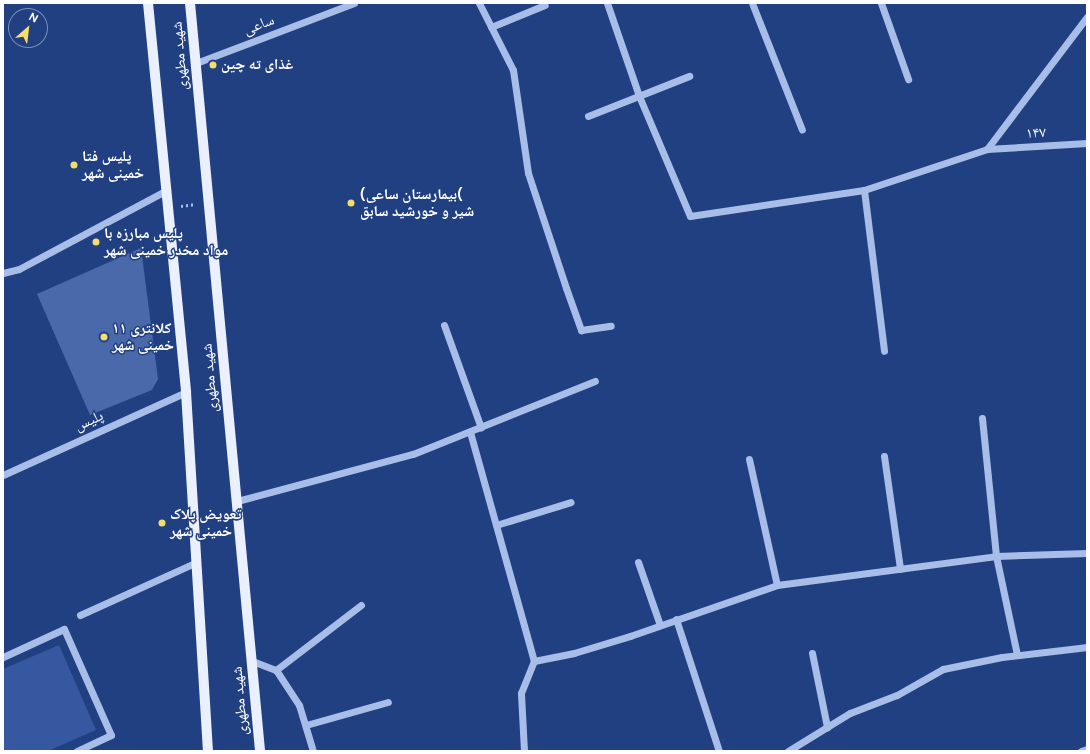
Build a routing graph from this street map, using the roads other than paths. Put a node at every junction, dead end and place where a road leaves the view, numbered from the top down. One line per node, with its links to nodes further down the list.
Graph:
1 (148, 3): 19 (main road, شهید مطهری)
2 (190, 3): 11 (main road, شهید مطهری)
3 (354, 3): 11 (street, ساعی)
4 (479, 3): 10 (street)
5 (607, 3): 14 (street)
6 (752, 3): 16 (street)
7 (881, 3): 13 (street)
8 (545, 6): 10 (street)
9 (1087, 18): 18 (street)
10 (492, 27): 23 (street)
11 (196, 64): 33 (main road, شهید مطهری)
12 (689, 76): 14 (street)
13 (908, 79)
14 (640, 96): 15 (street); 20 (street, ۱۴۷)
15 (588, 116)
16 (802, 130)
17 (1087, 143): 18 (street, ۱۴۷)
18 (987, 149): 20 (street, ۱۴۷)
19 (167, 190): 21 (street); 26 (main road, شهید مطهری)
20 (864, 190): 24 (street)
21 (3, 273)
22 (444, 326): 28 (street)
23 (612, 326)
24 (884, 351)
25 (595, 381): 28 (street)
26 (186, 392): 32 (street, پلیس); 38 (main road, شهید مطهری)
27 (982, 418): 37 (street)
28 (481, 428): 29 (street)
29 (470, 432): 33 (street); 35 (street)
30 (884, 456): 40 (street)
31 (749, 459): 41 (street)
32 (3, 475)
33 (237, 502): 51 (main road, شهید مطهری)
34 (571, 502): 35 (street)
35 (496, 524): 50 (street)
36 (1087, 553): 37 (street)
37 (996, 556): 40 (street); 48 (street)
38 (197, 562): 43 (street); 58 (main road, شهید مطهری)
39 (638, 562): 45 (street)
40 (900, 569): 41 (street)
41 (777, 585): 44 (street)
42 (361, 605): 52 (street)
43 (80, 616)
44 (676, 619): 45 (street); 62 (street)
45 (660, 625): 50 (street)
46 (1087, 647): 48 (street)
47 (812, 653): 55 (street)
48 (1017, 655): 55 (street)
49 (3, 657): 57 (street)
50 (534, 660): 61 (street)
51 (252, 661): 52 (street); 59 (main road, شهید مطهری)
52 (276, 670): 54 (street)
53 (388, 702): 54 (street)
54 (306, 725): 60 (street)
55 (827, 727): 63 (street)
56 (1087, 749): 64 (street)
57 (77, 751)
58 (208, 751)
59 (260, 751)
60 (313, 751)
61 (524, 751)
62 (719, 751)
63 (788, 751)
64 (1081, 751)

